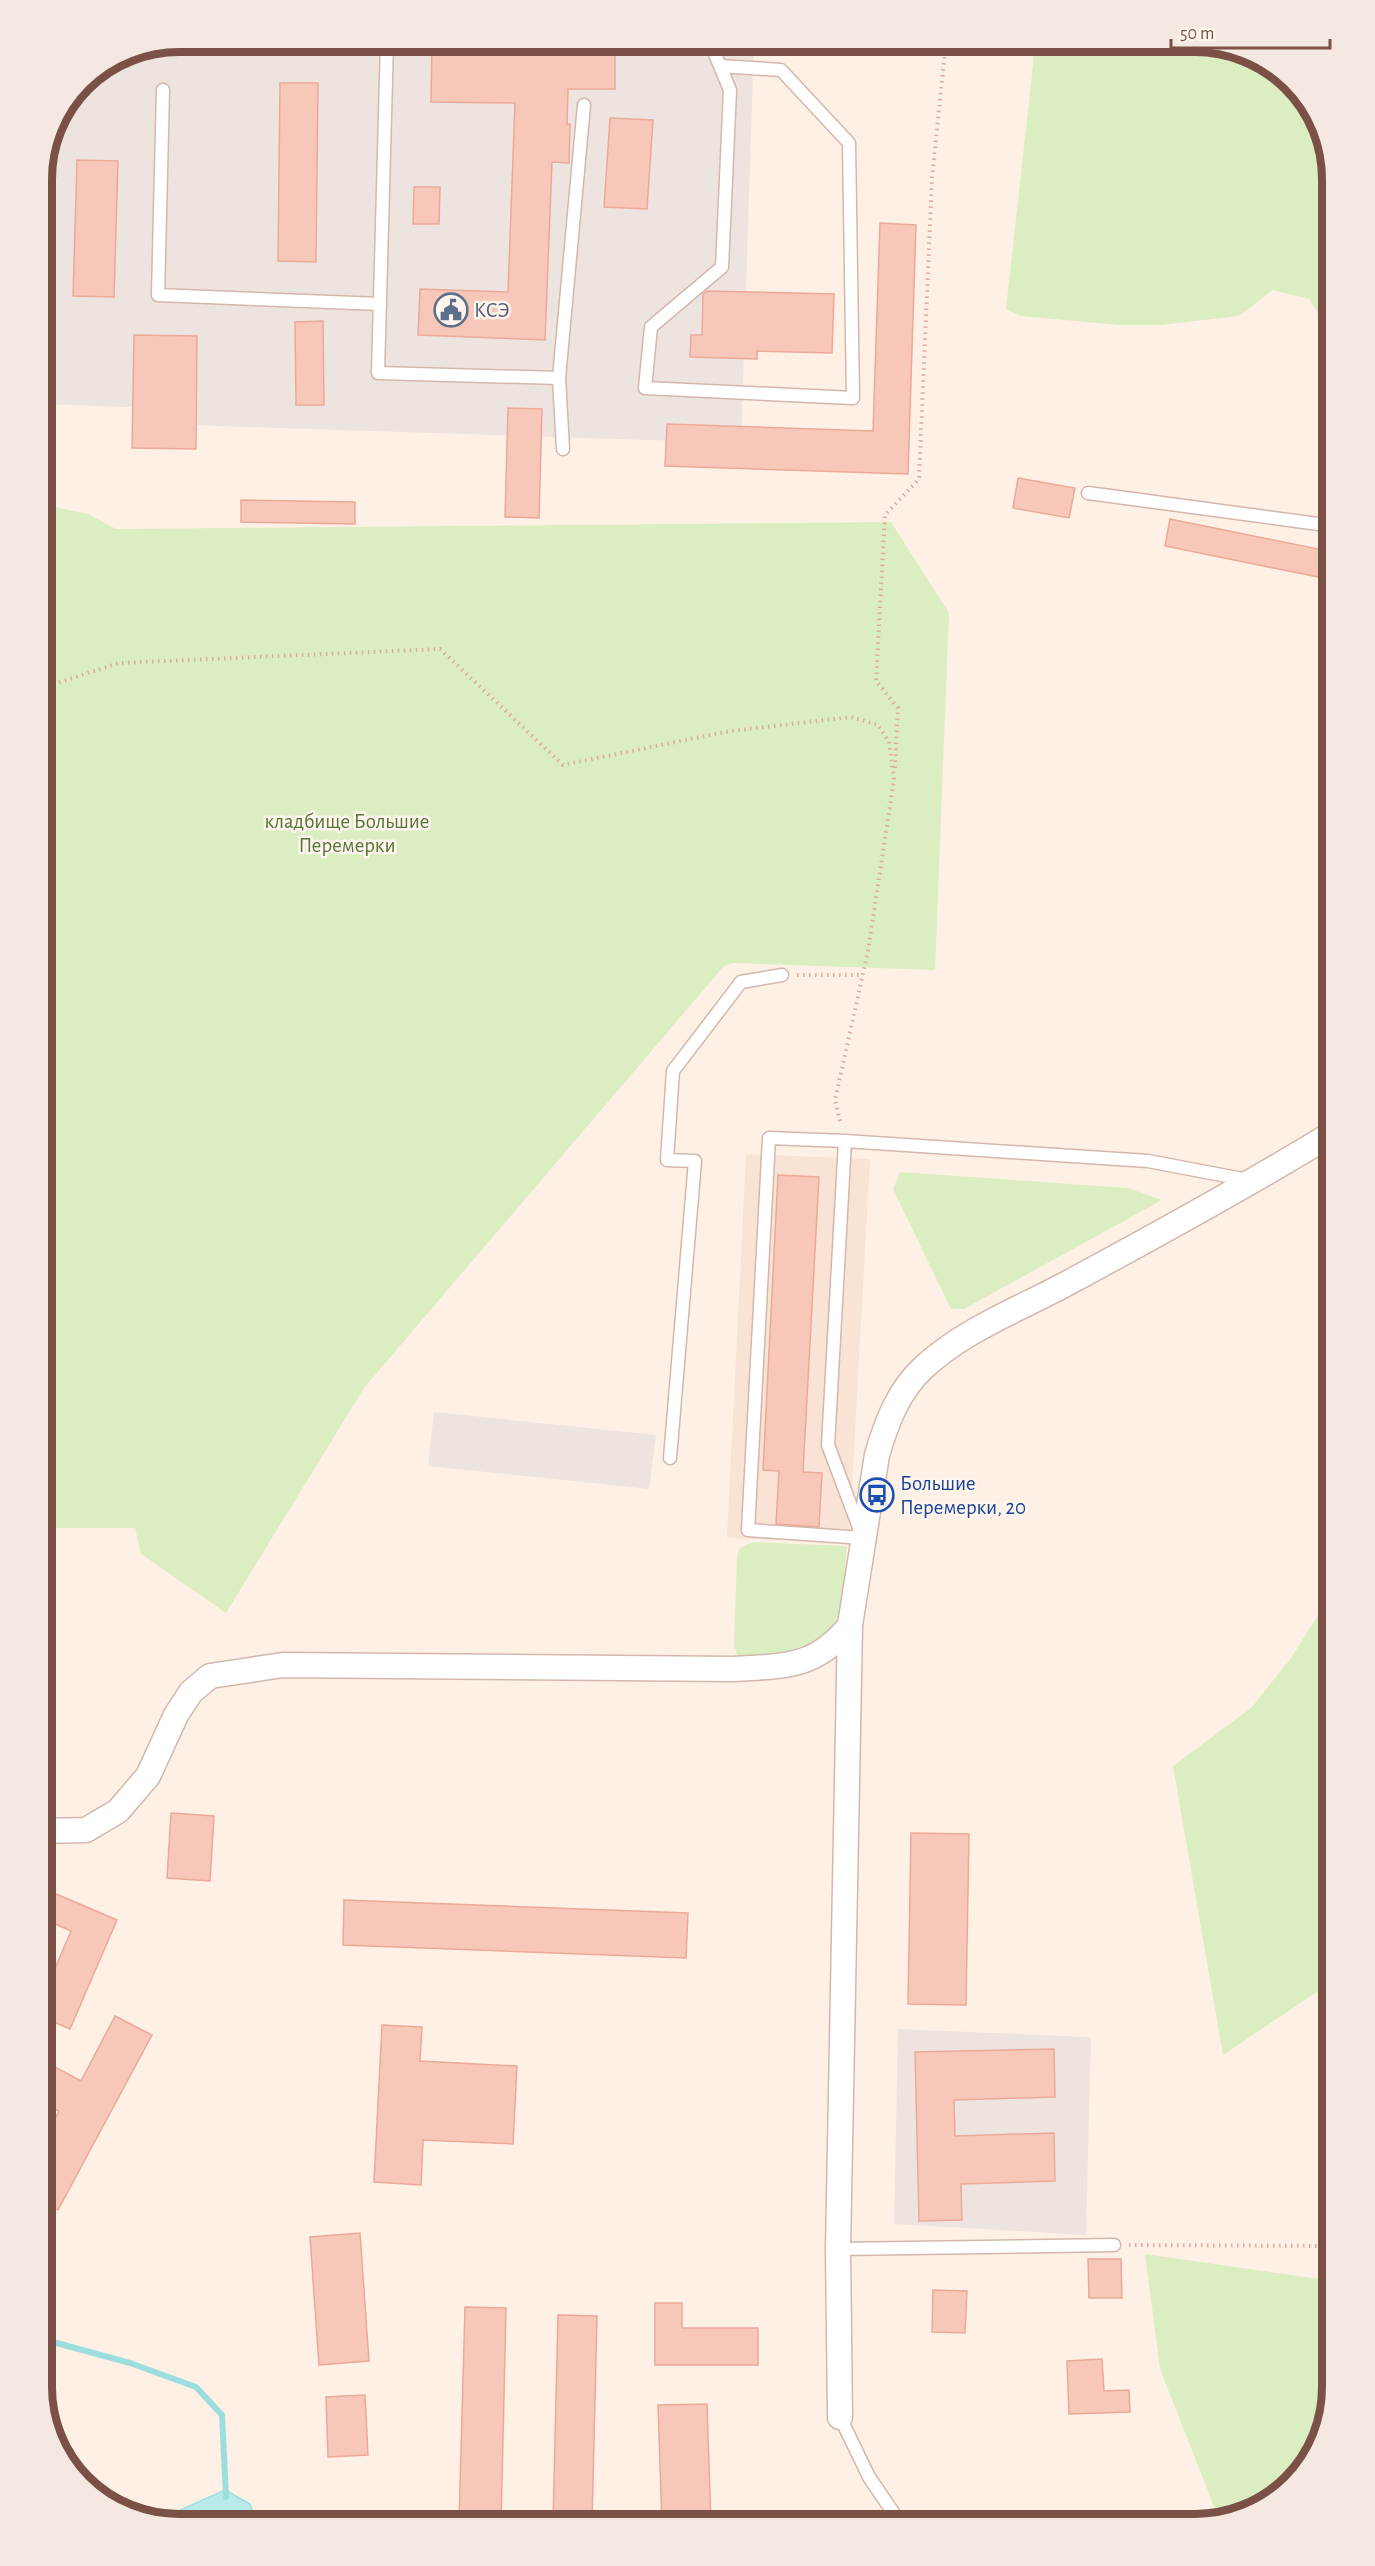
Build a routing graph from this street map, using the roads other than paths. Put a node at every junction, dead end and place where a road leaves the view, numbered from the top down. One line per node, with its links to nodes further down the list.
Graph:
1 (387, 53): 6 (lane)
2 (715, 53): 3 (lane)
3 (720, 66): 3 (lane)
4 (164, 90): 6 (lane)
5 (584, 105): 7 (lane)
6 (380, 304): 7 (lane)
7 (559, 378): 8 (lane)
8 (563, 449)
9 (1088, 493): 10 (lane)
10 (1322, 525)
11 (782, 975): 15 (lane)
12 (1322, 1140): 14 (street)
13 (845, 1141): 14 (lane); 16 (lane); 16 (lane)
14 (1255, 1182): 16 (street)
15 (670, 1458)
16 (864, 1538): 17 (street)
17 (850, 1625): 18 (street); 20 (street)
18 (52, 1831)
19 (1113, 2245): 20 (lane)
20 (838, 2249): 21 (street)
21 (840, 2417): 22 (lane)
22 (894, 2514)

